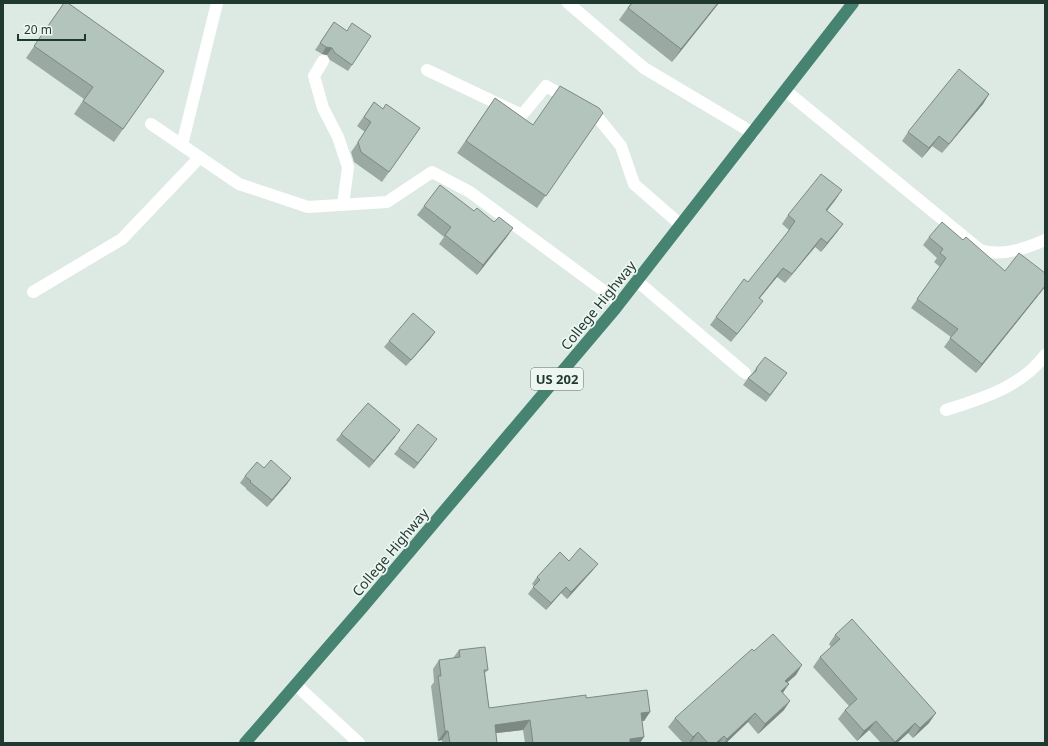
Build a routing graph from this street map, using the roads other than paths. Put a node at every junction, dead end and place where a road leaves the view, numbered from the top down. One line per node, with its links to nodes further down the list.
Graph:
1 (217, 3): 9 (lane)
2 (568, 3): 8 (lane)
3 (853, 3): 6 (highway, College Highway / US 202)
4 (323, 61): 11 (lane)
5 (427, 70): 12 (lane)
6 (786, 91): 8 (highway, College Highway / US 202); 13 (lane)
7 (151, 124): 9 (lane)
8 (753, 133): 12 (highway, College Highway / US 202)
9 (182, 145): 10 (lane)
10 (200, 157): 11 (lane); 15 (lane)
11 (343, 205): 16 (lane)
12 (681, 225): 14 (highway, College Highway / US 202)
13 (1045, 240)
14 (637, 281): 16 (highway, College Highway / US 202); 18 (lane)
15 (33, 292)
16 (620, 303): 20 (highway, College Highway / US 202)
17 (1045, 355): 19 (lane)
18 (745, 374)
19 (946, 410)
20 (296, 685): 21 (highway, College Highway / US 202); 22 (lane)
21 (245, 743)
22 (358, 743)

